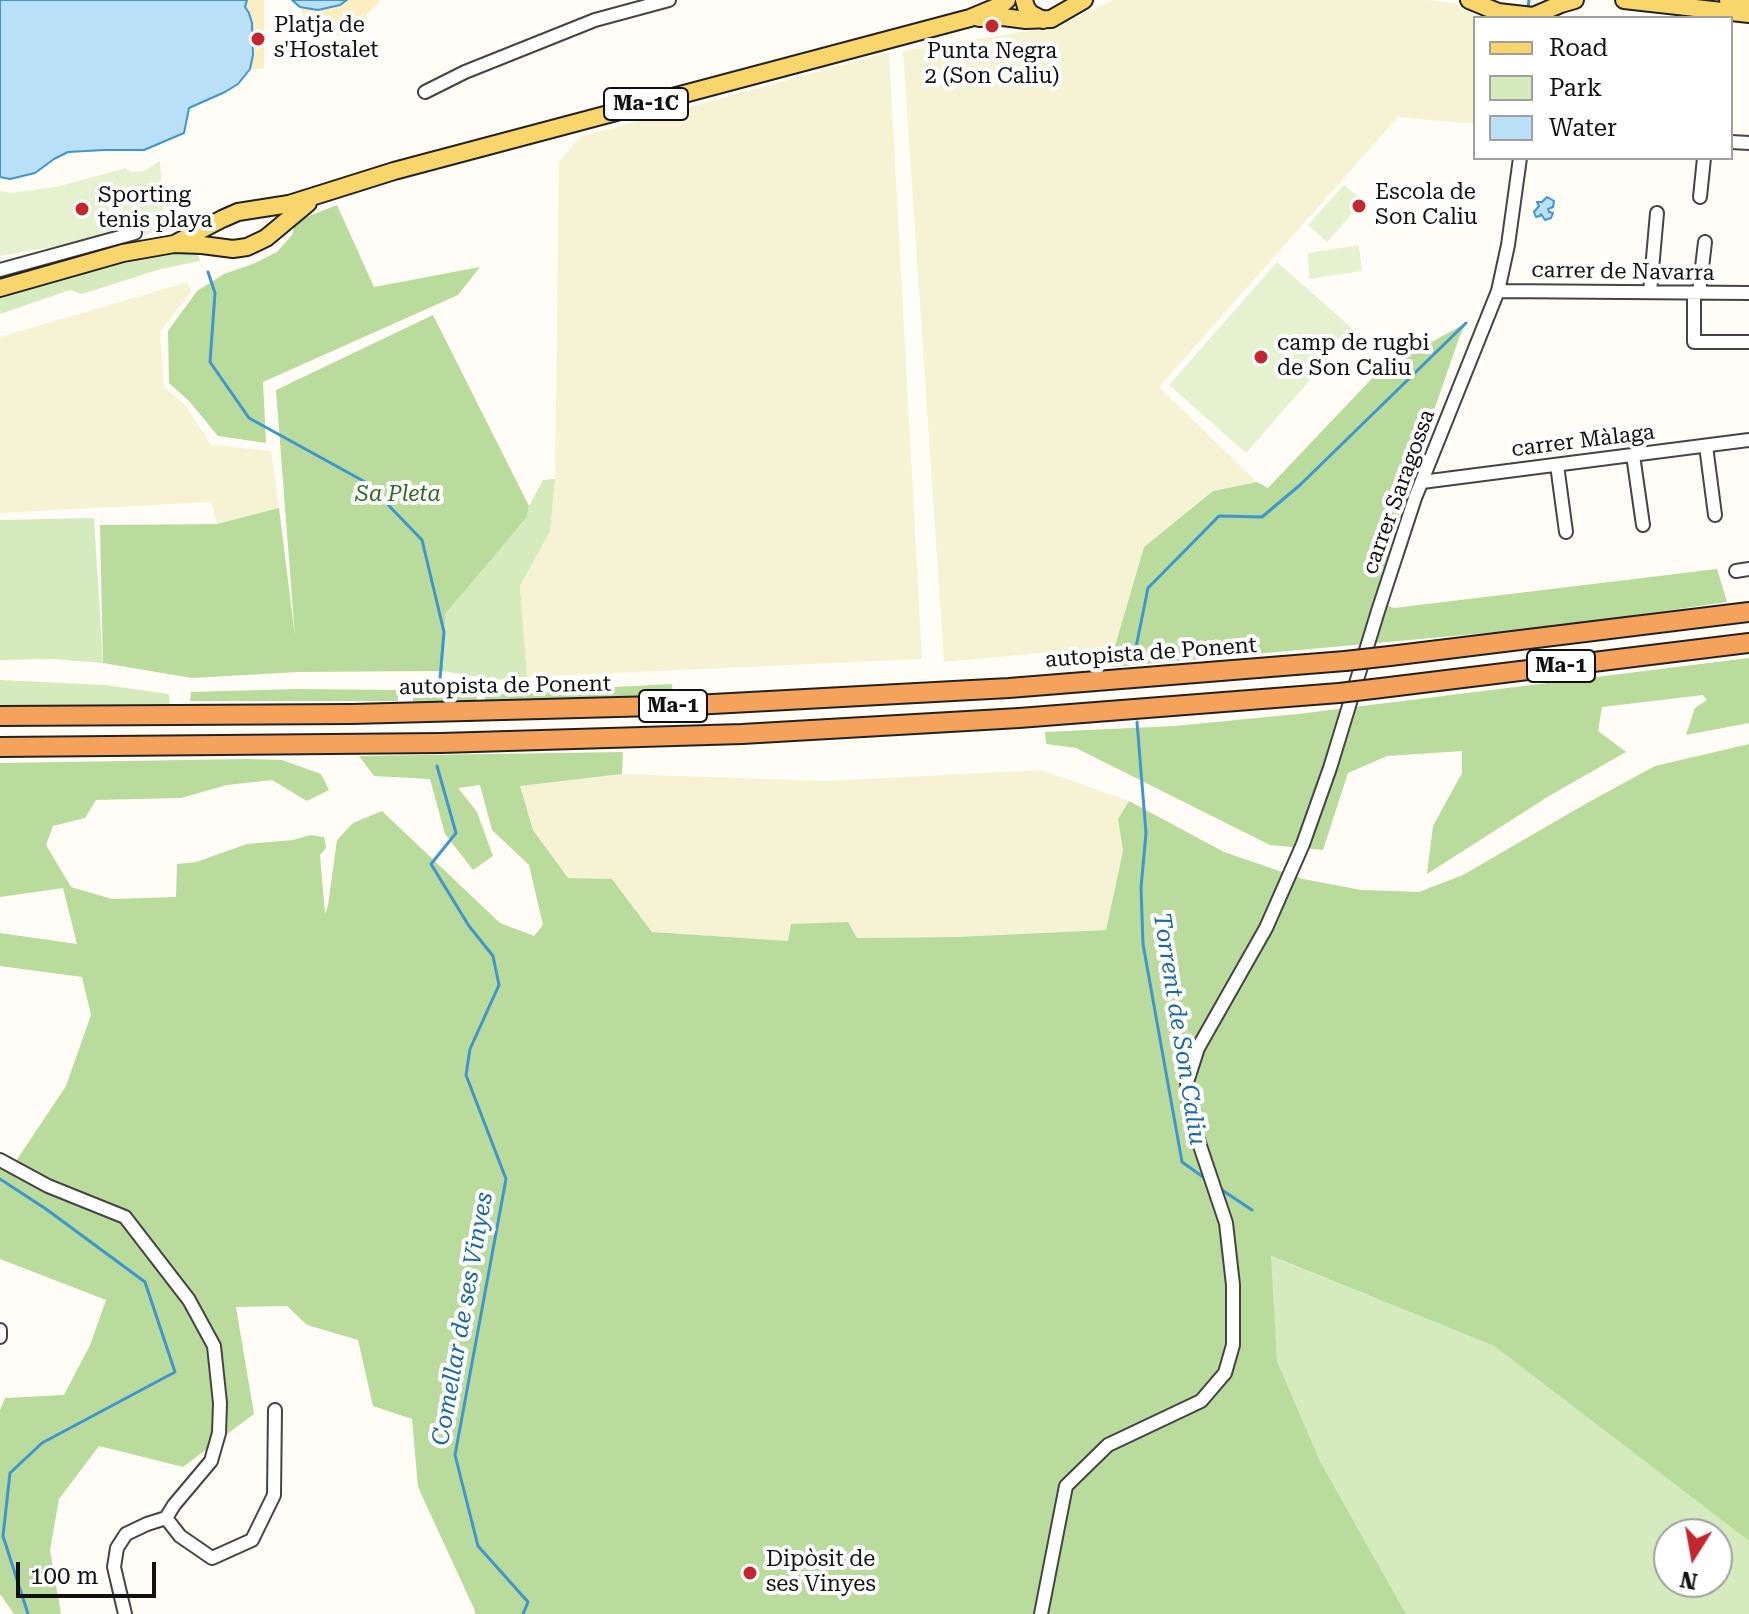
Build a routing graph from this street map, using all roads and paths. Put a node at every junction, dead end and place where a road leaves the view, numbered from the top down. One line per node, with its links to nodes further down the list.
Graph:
1 (669, 0): 17 (street)
2 (1007, 0): 15 (main road, Ma-1C)
3 (1024, 0): 16 (main road)
4 (1065, 0): 16 (main road)
5 (1084, 0): 16 (main road)
6 (1469, 0): 11 (main road)
7 (1575, 0): 12 (main road)
8 (1624, 0): 13 (main road)
9 (1728, 0): 10 (main road)
10 (1749, 2)
11 (1494, 6): 14 (main road)
12 (1546, 10)
13 (1749, 14)
14 (1516, 16)
15 (970, 18): 16 (main road, Ma-1C); 20 (main road, Ma-1C)
16 (1050, 18)
17 (425, 92)
18 (1520, 160): 30 (street, carrer Saragossa)
19 (1704, 160): 21 (street)
20 (322, 193): 23 (main road, Ma-1C); 27 (main road, Ma-1C)
21 (1700, 197)
22 (1657, 213): 31 (street)
23 (238, 214): 26 (main road, Ma-1C); 27 (main road); 27 (main road)
24 (135, 233): 28 (street)
25 (1705, 242): 32 (street)
26 (174, 244): 27 (main road, Ma-1C); 29 (main road, Ma-1C)
27 (246, 246)
28 (0, 270)
29 (0, 288)
30 (1498, 291): 31 (street, carrer de Navarra); 39 (street, carrer Saragossa)
31 (1650, 292): 32 (street, carrer de Navarra)
32 (1696, 293): 33 (street, carrer de Navarra); 34 (street)
33 (1749, 293)
34 (1749, 342)
35 (1749, 440): 36 (street, carrer Màlaga)
36 (1706, 446): 37 (street, carrer Màlaga); 40 (street)
37 (1633, 455): 38 (street, carrer Màlaga); 41 (street)
38 (1557, 465): 39 (street, carrer Màlaga); 42 (street)
39 (1422, 482): 47 (street, carrer Saragossa)
40 (1715, 515)
41 (1643, 525)
42 (1566, 532)
43 (1749, 606): 45 (highway)
44 (1749, 612): 45 (highway, Ma-1)
45 (1700, 619): 48 (highway, autopista de Ponent / Ma-1, bridge)
46 (1749, 643): 47 (highway, Ma-1, bridge)
47 (1345, 698): 49 (highway, Ma-1); 56 (street, carrer Saragossa)
48 (0, 716)
49 (0, 747)
50 (0, 1160): 54 (street)
51 (0, 1330): 52 (street)
52 (0, 1337)
53 (275, 1410): 54 (street)
54 (166, 1518): 55 (street)
55 (125, 1614)
56 (1041, 1614)

